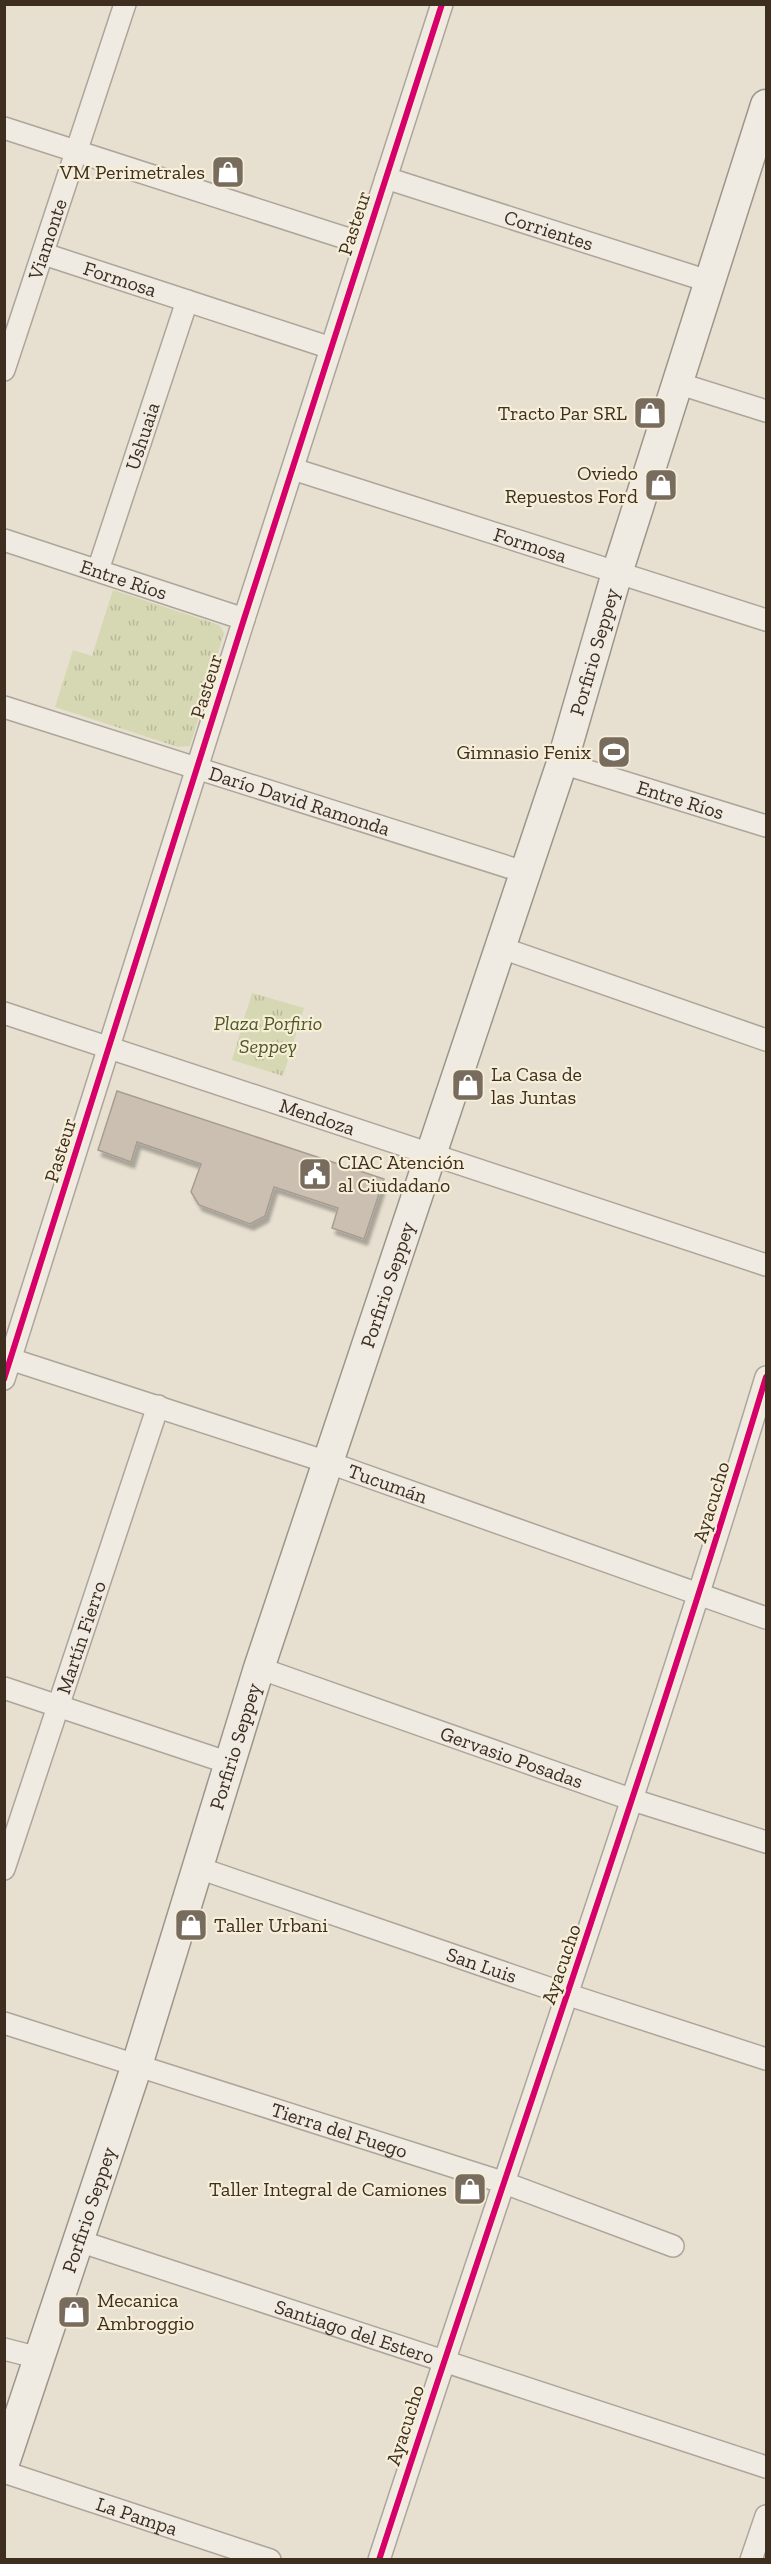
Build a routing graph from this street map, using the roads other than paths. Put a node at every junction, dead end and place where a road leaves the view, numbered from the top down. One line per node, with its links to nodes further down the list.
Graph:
1 (125, 4): 5 (street, Viamonte)
2 (442, 4): 6 (street, Pasteur)
3 (766, 105): 9 (main road, Porfirio Seppey)
4 (4, 128): 5 (street)
5 (75, 151): 7 (street); 8 (street, Viamonte)
6 (386, 178): 7 (street, Pasteur); 9 (street, Corrientes)
7 (364, 244): 11 (street, Pasteur)
8 (44, 254): 10 (street, Formosa); 12 (street, Viamonte)
9 (711, 282): 13 (main road, Porfirio Seppey)
10 (186, 301): 11 (street, Formosa); 17 (street, Ushuaia)
11 (331, 348): 15 (street, Pasteur)
12 (4, 370)
13 (677, 383): 14 (street); 18 (main road, Porfirio Seppey)
14 (766, 411)
15 (293, 469): 18 (street, Formosa); 19 (street, Pasteur)
16 (4, 540): 17 (street, Entre Ríos)
17 (98, 570): 19 (street, Entre Ríos)
18 (617, 573): 20 (street, Formosa); 22 (main road, Porfirio Seppey)
19 (244, 619): 23 (street, Pasteur)
20 (766, 620)
21 (4, 707): 23 (street, Darío David Ramonda)
22 (562, 763): 24 (street, Entre Ríos); 25 (main road, Porfirio Seppey)
23 (197, 770): 25 (street, Darío David Ramonda); 29 (street, Pasteur)
24 (766, 826)
25 (527, 873): 26 (main road, Porfirio Seppey)
26 (502, 948): 28 (street); 30 (main road, Porfirio Seppey)
27 (4, 1013): 29 (street, Mendoza)
28 (766, 1040)
29 (110, 1047): 30 (street, Mendoza); 32 (street, Pasteur)
30 (429, 1155): 31 (street, Mendoza); 36 (main road, Porfirio Seppey)
31 (766, 1264)
32 (8, 1358): 34 (street, Pasteur); 35 (street, Tucumán)
33 (766, 1377): 37 (street, Ayacucho)
34 (4, 1379)
35 (158, 1406): 36 (street, Tucumán); 41 (street, Martín Fierro)
36 (327, 1462): 37 (street, Tucumán); 39 (main road, Porfirio Seppey)
37 (700, 1596): 38 (street, Tucumán); 43 (street, Ayacucho)
38 (766, 1618)
39 (259, 1668): 42 (main road, Porfirio Seppey); 43 (street, Gervasio Posadas)
40 (4, 1688): 41 (street)
41 (58, 1706): 42 (street); 46 (street, Martín Fierro)
42 (230, 1763): 45 (main road, Porfirio Seppey)
43 (633, 1800): 44 (street, Gervasio Posadas); 47 (street, Ayacucho)
44 (766, 1842)
45 (196, 1867): 47 (street, San Luis); 50 (main road, Porfirio Seppey)
46 (4, 1869)
47 (569, 1995): 49 (street, San Luis); 51 (street, Ayacucho)
48 (4, 2023): 50 (street, Tierra del Fuego)
49 (766, 2059)
50 (137, 2065): 51 (street, Tierra del Fuego); 52 (main road, Porfirio Seppey)
51 (502, 2182): 53 (street, Tierra del Fuego); 56 (street, Ayacucho)
52 (79, 2241): 55 (main road, Porfirio Seppey); 56 (street, Santiago del Estero)
53 (673, 2246)
54 (4, 2349): 55 (street)
55 (39, 2358): 57 (main road, Porfirio Seppey)
56 (443, 2361): 58 (street, Santiago del Estero); 62 (street, Ayacucho)
57 (4, 2463)
58 (766, 2467)
59 (4, 2472): 61 (street, La Pampa)
60 (766, 2516): 63 (street)
61 (270, 2559)
62 (379, 2559)
63 (751, 2559)

